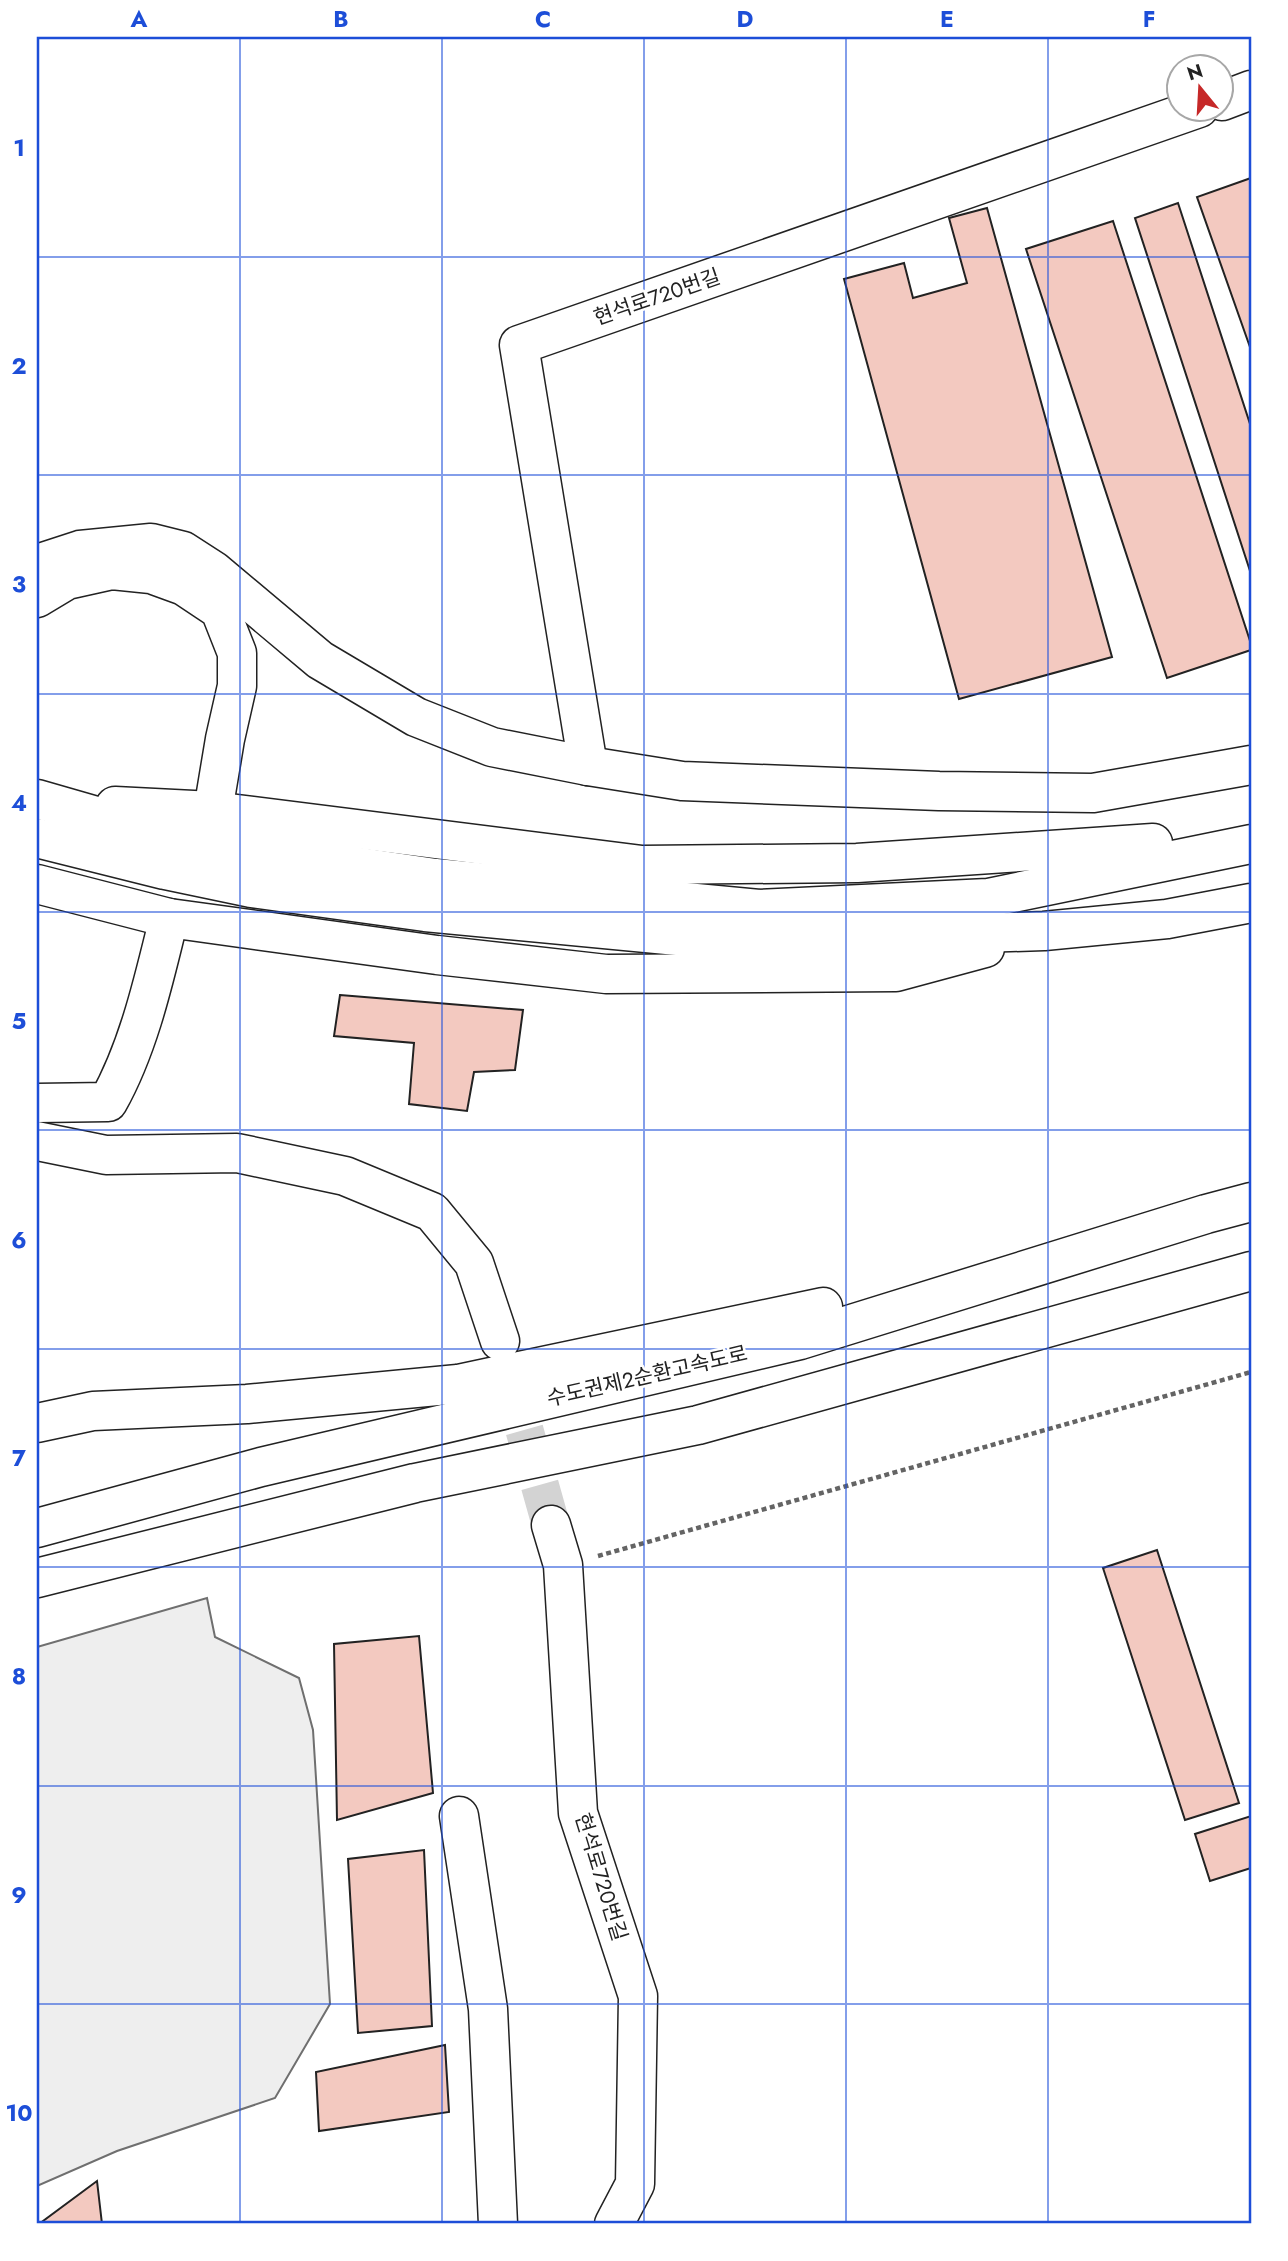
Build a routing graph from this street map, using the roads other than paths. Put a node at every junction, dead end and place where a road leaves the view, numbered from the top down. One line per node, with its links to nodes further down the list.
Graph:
1 (1166, 120): 5 (main road, 현석로720번길)
2 (37, 564): 5 (main road)
3 (37, 598): 6 (main road)
4 (1251, 765): 5 (main road)
5 (588, 766)
6 (214, 811): 7 (main road); 8 (main road)
7 (41, 813): 8 (main road); 12 (main road)
8 (1251, 842)
9 (37, 884): 11 (main road)
10 (1251, 903): 12 (main road)
11 (169, 918): 12 (main road); 13 (main road)
12 (1044, 931)
13 (37, 1103)
14 (37, 1141): 18 (main road)
15 (1251, 1202): 16 (main road, 수도권제2순환고속도로)
16 (1206, 1214): 19 (main road); 21 (main road, 수도권제2순환고속도로)
17 (1251, 1271): 22 (main road)
18 (500, 1340)
19 (37, 1423)
20 (551, 1525): 25 (main road, 현석로720번길)
21 (37, 1528)
22 (37, 1578)
23 (459, 1816): 24 (main road)
24 (498, 2224)
25 (614, 2224)

